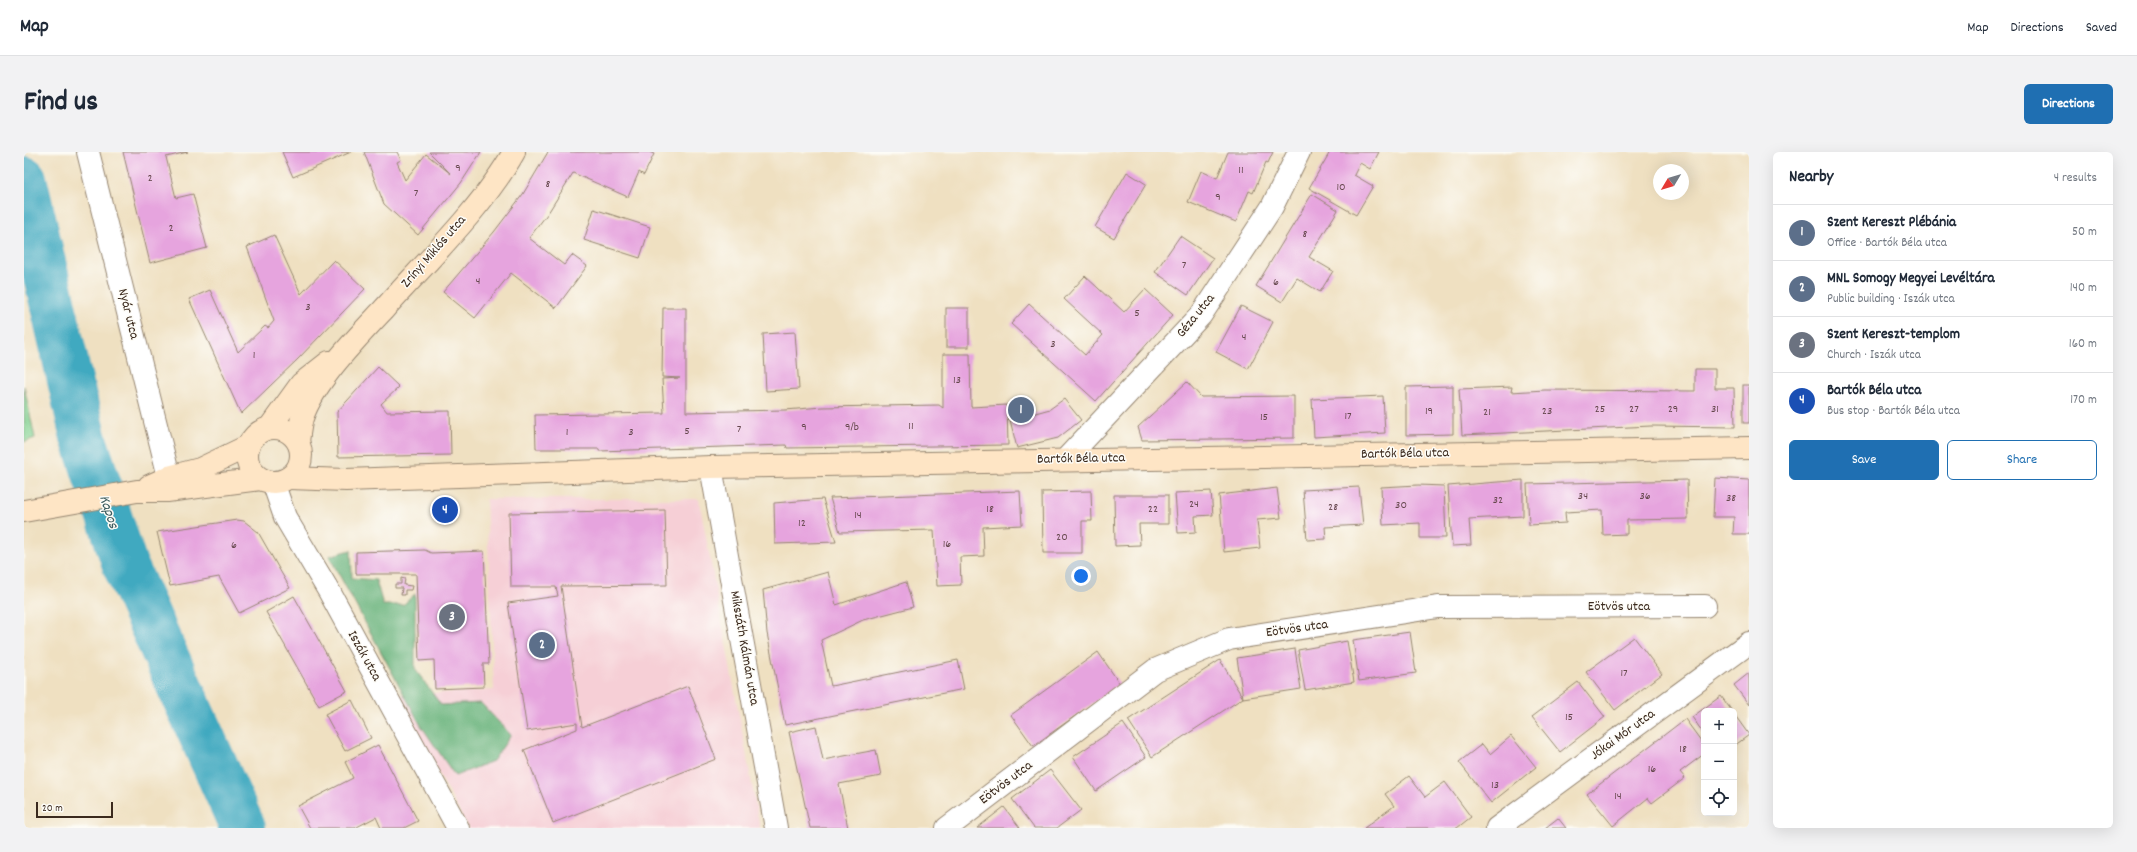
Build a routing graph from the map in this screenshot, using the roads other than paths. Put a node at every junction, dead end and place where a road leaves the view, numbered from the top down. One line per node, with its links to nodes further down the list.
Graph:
1 (88, 152): 11 (street, Nyár utca)
2 (514, 152): 4 (street, Zrínyi Miklós utca)
3 (1299, 152): 8 (street, Géza utca)
4 (349, 348): 5 (street); 10 (street)
5 (270, 427): 6 (street); 10 (street)
6 (248, 446): 10 (street); 11 (street)
7 (1749, 448): 8 (street, Bartók Béla utca)
8 (1065, 460): 9 (street, Bartók Béla utca)
9 (711, 467): 10 (street, Bartók Béla utca); 17 (street, Mikszáth Kálmán utca)
10 (285, 469): 12 (street, Bartók Béla utca); 16 (street, Iszák utca)
11 (169, 476): 12 (street)
12 (137, 491): 13 (street)
13 (24, 512)
14 (1705, 606): 18 (street, Eötvös utca)
15 (1749, 643): 19 (street, Jókai Mór utca)
16 (458, 828)
17 (776, 828)
18 (947, 828)
19 (1496, 828)

